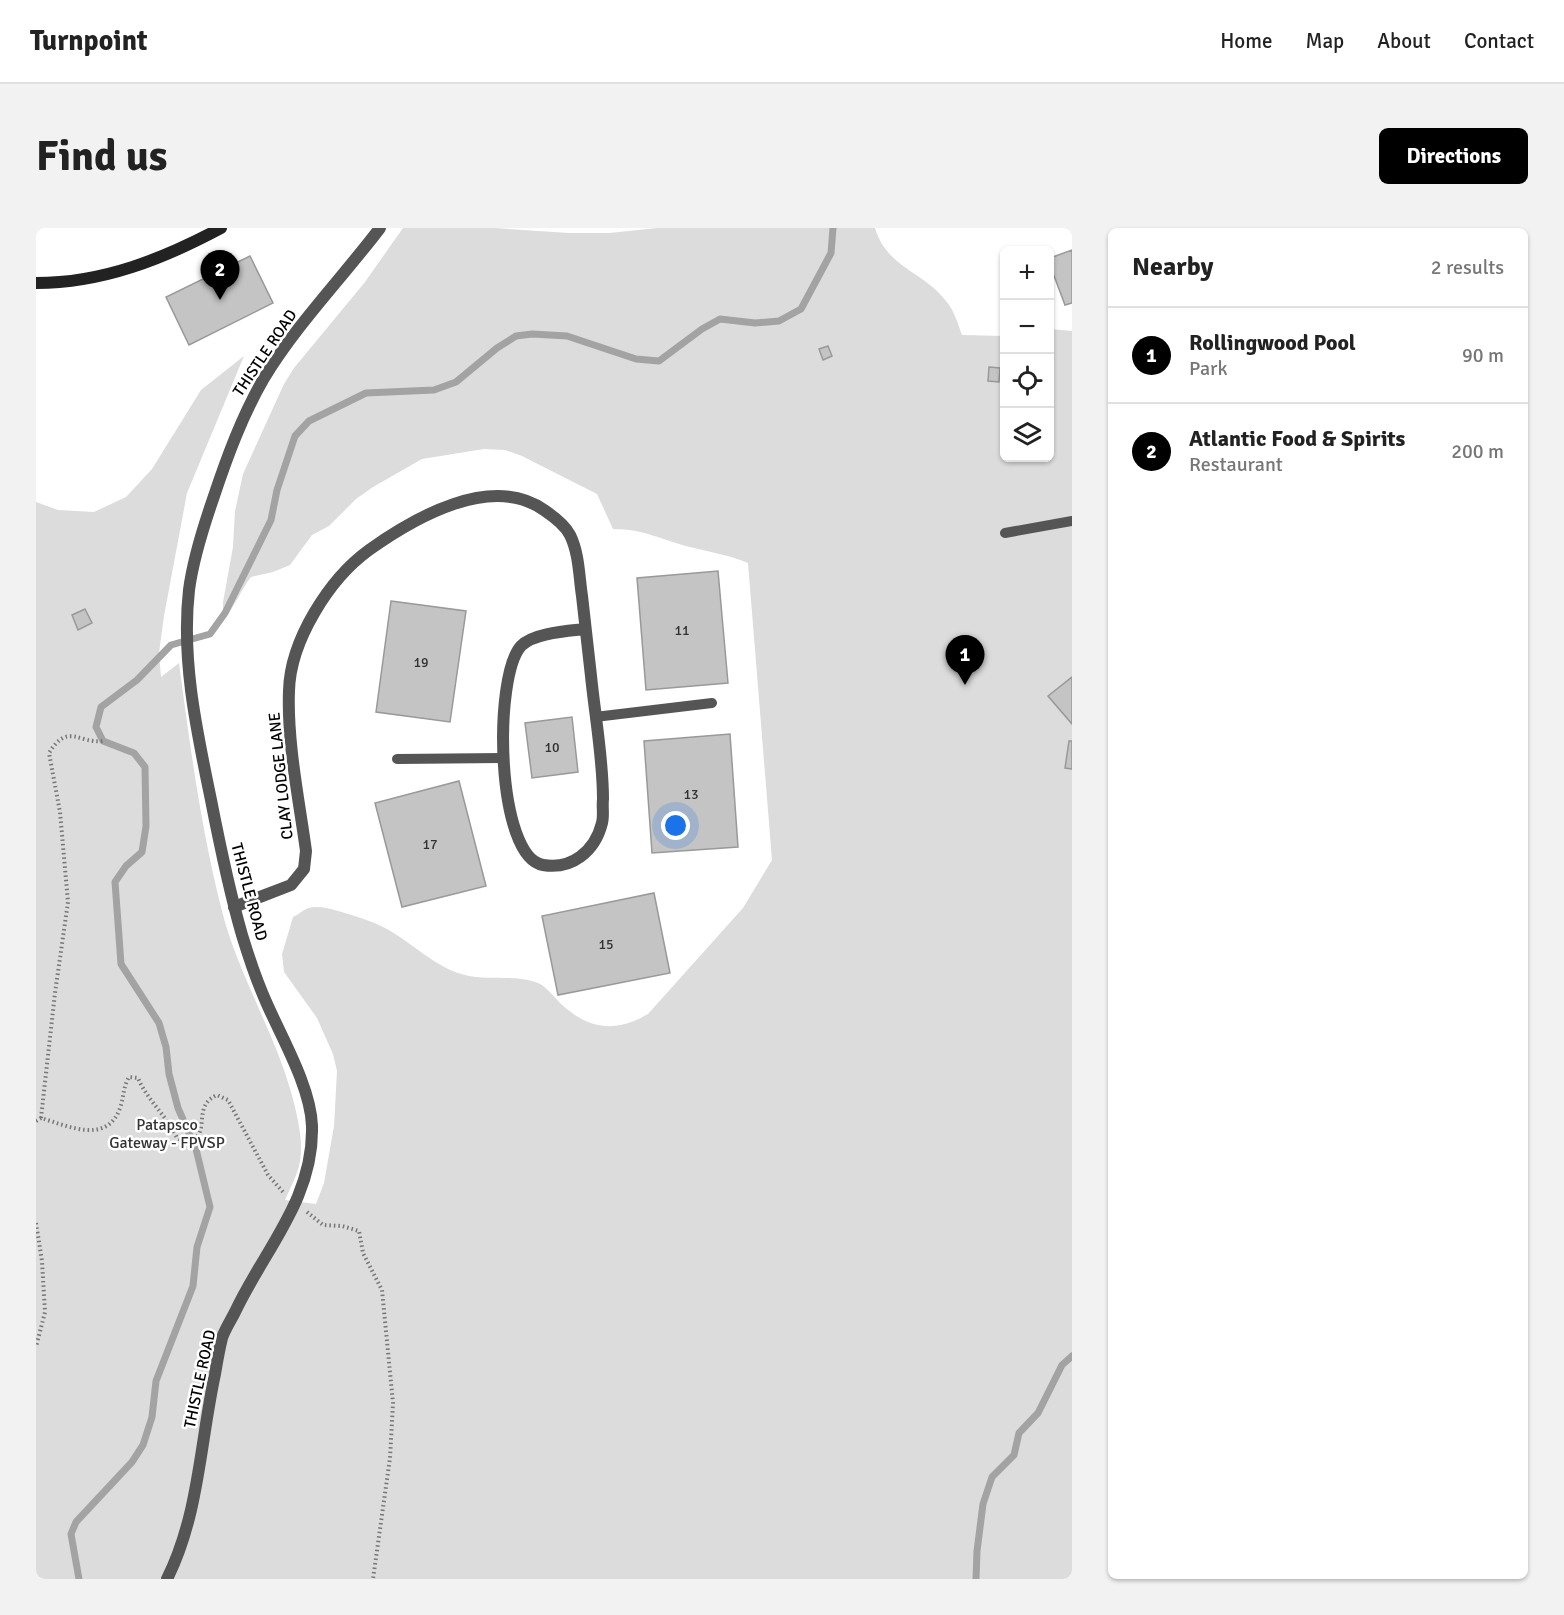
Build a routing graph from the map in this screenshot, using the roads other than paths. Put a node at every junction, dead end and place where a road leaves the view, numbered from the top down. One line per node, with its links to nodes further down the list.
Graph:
1 (221, 228): 3 (main road)
2 (380, 228): 11 (street, THISTLE ROAD)
3 (36, 283)
4 (1072, 521): 5 (lane)
5 (1005, 533)
6 (585, 629): 8 (street, CLAY LODGE LANE); 9 (street, CLAY LODGE LANE); 11 (street, CLAY LODGE LANE)
7 (712, 703): 8 (lane)
8 (595, 717): 9 (street, CLAY LODGE LANE)
9 (502, 758): 10 (lane)
10 (397, 759)
11 (234, 907): 12 (street, THISTLE ROAD)
12 (167, 1579)

